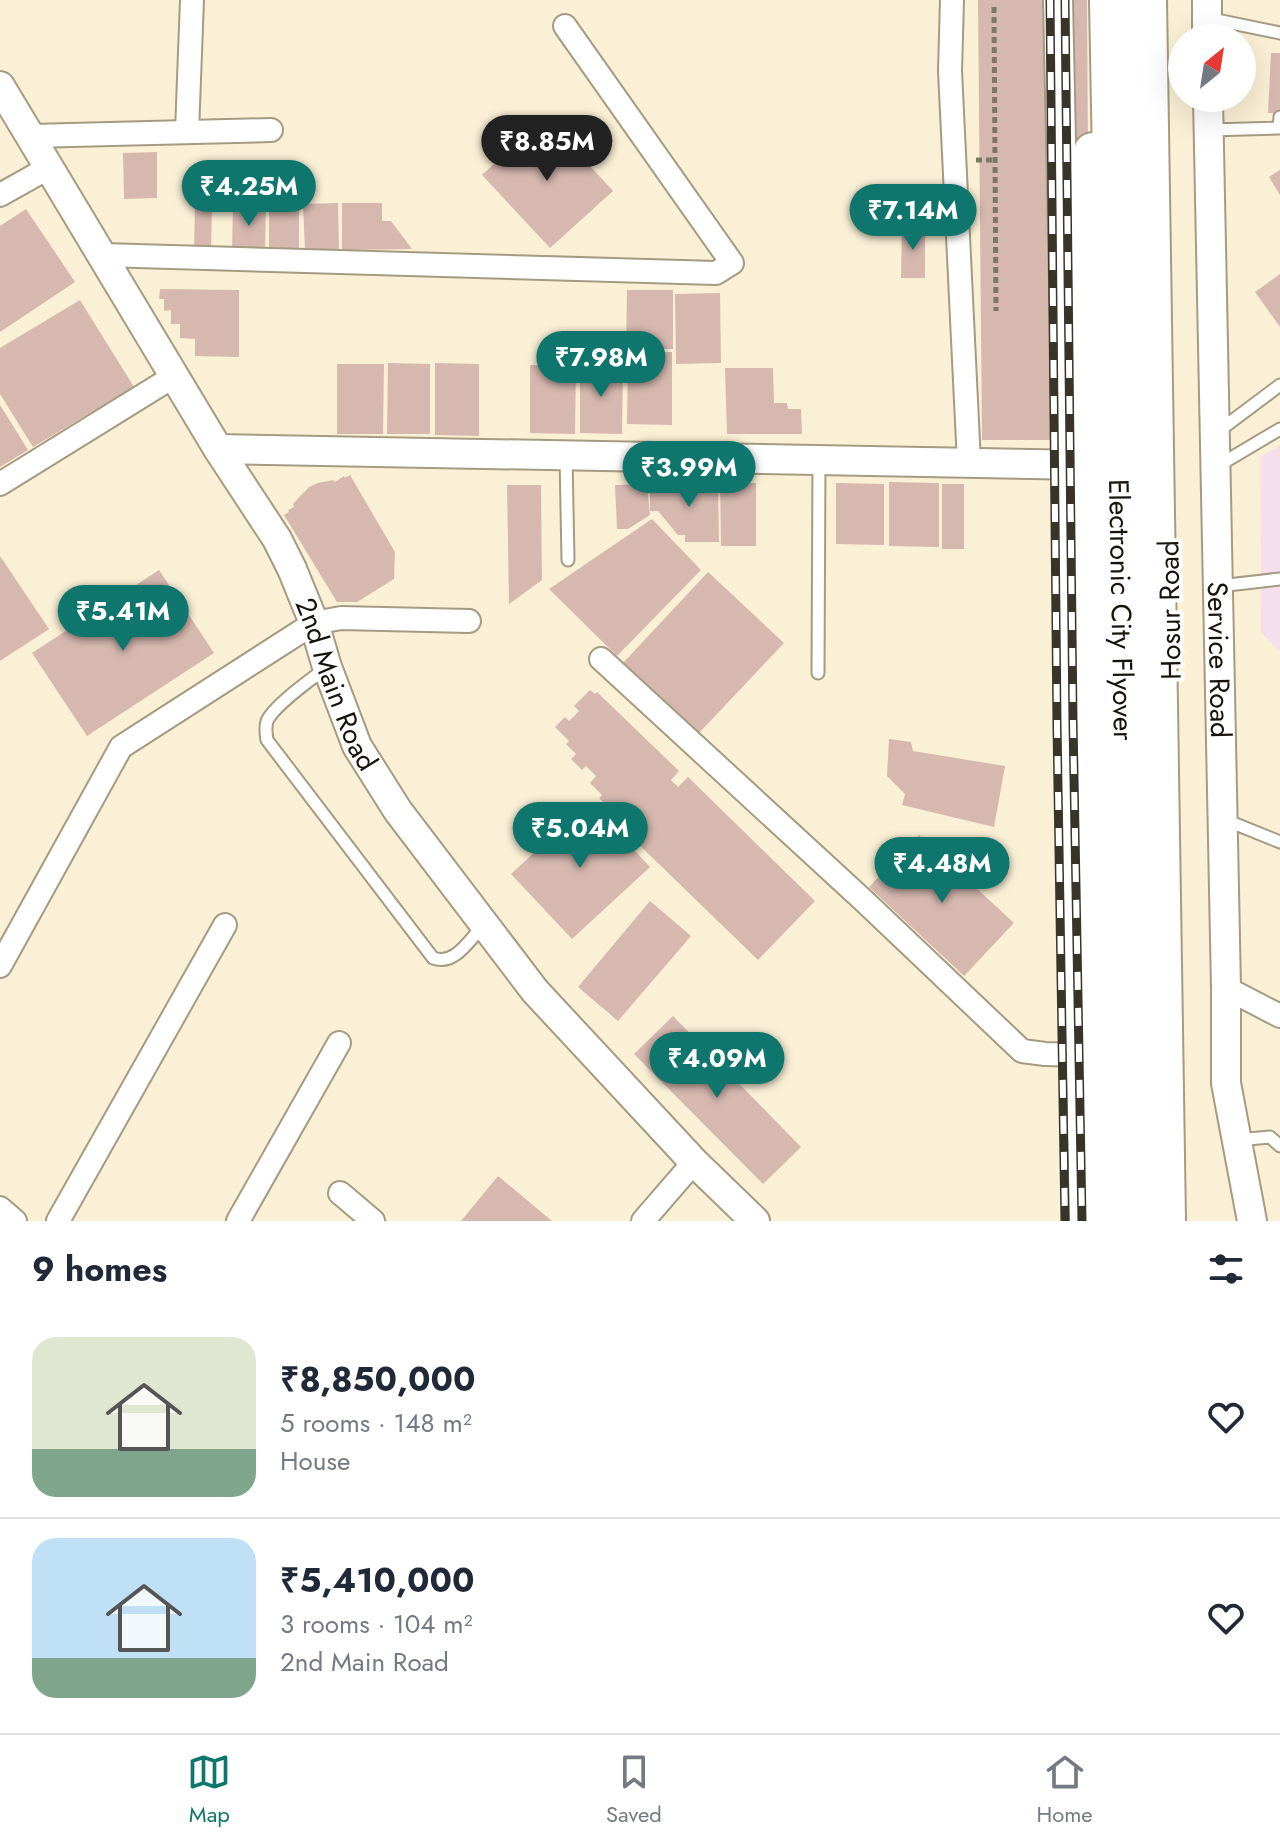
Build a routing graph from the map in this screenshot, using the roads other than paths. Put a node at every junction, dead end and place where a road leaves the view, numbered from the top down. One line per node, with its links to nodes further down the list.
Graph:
1 (192, 0): 16 (street)
2 (952, 0): 28 (street)
3 (1058, 0): 29 (street)
4 (1090, 0): 29 (highway)
5 (1110, 0): 62 (highway, Electronic City Flyover)
6 (1146, 0): 63 (highway, Electronic City Flyover)
7 (1158, 0): 64 (highway, Hosur Road)
8 (1207, 19): 10 (lane)
9 (565, 26): 20 (street)
10 (1280, 33)
11 (0, 86): 17 (street, 2nd Main Road)
12 (1208, 112): 15 (street, Service Road)
13 (1280, 117): 15 (lane)
14 (271, 130): 16 (street)
15 (1209, 130): 24 (street, Service Road)
16 (187, 132): 17 (street)
17 (31, 136): 18 (street, 2nd Main Road)
18 (50, 167): 19 (street); 20 (street, 2nd Main Road)
19 (0, 195)
20 (103, 255): 21 (street, 2nd Main Road)
21 (176, 375): 25 (street, 2nd Main Road); 31 (street)
22 (1280, 385): 24 (lane)
23 (1280, 429): 30 (lane)
24 (1215, 434): 30 (street, Service Road)
25 (218, 449): 26 (street); 36 (street, 2nd Main Road)
26 (565, 455): 27 (street); 32 (lane)
27 (819, 460): 28 (street); 39 (lane)
28 (969, 463): 29 (street)
29 (1084, 464): 48 (street); 61 (highway)
30 (1216, 468): 34 (street, Service Road)
31 (0, 484)
32 (568, 560)
33 (1280, 580): 34 (lane)
34 (1218, 586): 40 (street, Service Road)
35 (469, 621): 36 (street)
36 (314, 623): 38 (street, 2nd Main Road); 44 (street)
37 (601, 659): 48 (street)
38 (327, 667): 43 (street, 2nd Main Road); 43 (lane)
39 (818, 673)
40 (1222, 819): 41 (lane); 45 (street, Service Road)
41 (1280, 842)
42 (225, 925): 55 (street)
43 (484, 925): 51 (street, 2nd Main Road)
44 (0, 966)
45 (1226, 988): 46 (street); 49 (street, Service Road)
46 (1280, 1016)
47 (339, 1043): 56 (street)
48 (1081, 1055): 60 (street)
49 (1237, 1140): 50 (lane); 65 (street, Service Road)
50 (1280, 1146)
51 (694, 1162): 58 (street); 59 (street, 2nd Main Road)
52 (340, 1193): 57 (street)
53 (0, 1208): 54 (street)
54 (15, 1221)
55 (58, 1221)
56 (238, 1221)
57 (373, 1221)
58 (643, 1221)
59 (755, 1221)
60 (1084, 1221)
61 (1112, 1221)
62 (1133, 1221)
63 (1165, 1221)
64 (1182, 1221)
65 (1252, 1221)

